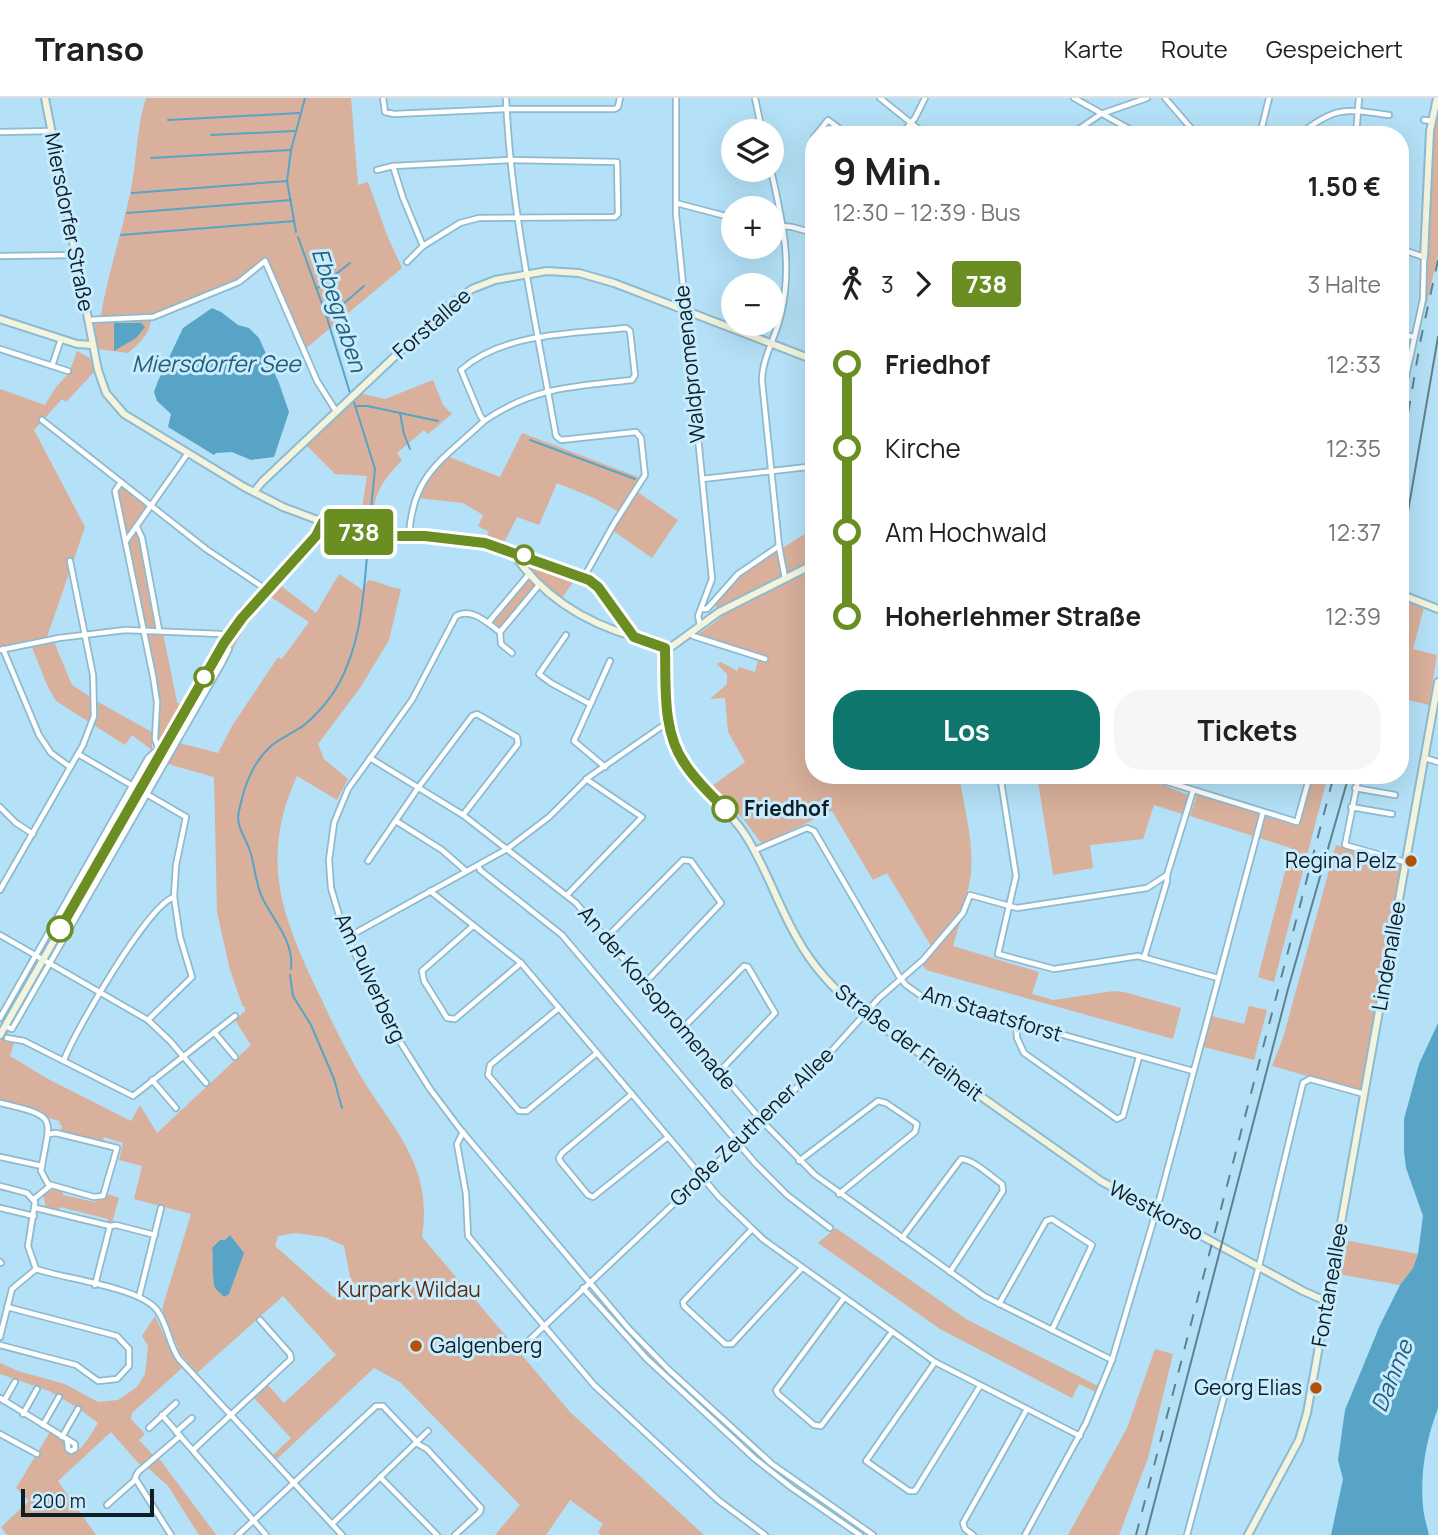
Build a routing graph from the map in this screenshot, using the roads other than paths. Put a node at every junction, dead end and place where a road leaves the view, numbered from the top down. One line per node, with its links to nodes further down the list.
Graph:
1 (45, 98): 31 (street, Miersdorfer Straße)
2 (383, 98): 15 (street)
3 (506, 98): 15 (street)
4 (620, 98): 15 (street)
5 (676, 98): 36 (street, Waldpromenade)
6 (755, 98): 19 (street)
7 (880, 98): 20 (street)
8 (925, 98): 20 (street)
9 (1074, 98): 17 (street)
10 (1147, 98): 17 (street)
11 (1165, 98): 27 (street)
12 (1269, 98): 28 (street)
13 (1359, 98): 16 (street)
14 (1437, 98): 46 (street)
15 (506, 108): 33 (street)
16 (1357, 111): 18 (street); 29 (street); 30 (street)
17 (1101, 114): 25 (street); 26 (street)
18 (1389, 115)
19 (759, 119)
20 (911, 123): 23 (street); 24 (street)
21 (823, 126): 22 (street)
22 (836, 126)
23 (908, 126)
24 (915, 126)
25 (1083, 126)
26 (1123, 126)
27 (1189, 126)
28 (1262, 126)
29 (1310, 126)
30 (1356, 126)
31 (52, 131): 32 (street); 45 (street, Miersdorfer Straße)
32 (0, 132)
33 (510, 160): 34 (street); 38 (street); 38 (street)
34 (393, 166): 35 (street); 42 (street)
35 (377, 170)
36 (676, 203): 37 (street); 49 (street, Waldpromenade)
37 (721, 215)
38 (517, 216): 42 (street); 48 (street)
39 (784, 226): 40 (street)
40 (805, 231)
41 (784, 236): 56 (street)
42 (423, 246): 47 (street)
43 (1409, 252): 46 (street)
44 (0, 256): 45 (street)
45 (76, 256): 51 (street, Miersdorfer Straße)
46 (1424, 257): 53 (street)
47 (407, 262)
48 (526, 273): 49 (street, Forstallee); 54 (street); 64 (street, Forstallee)
49 (684, 309): 56 (street, Forstallee); 70 (street, Waldpromenade)
50 (0, 319): 55 (street)
51 (89, 320): 57 (street, Miersdorfer Straße); 64 (street)
52 (1409, 336): 53 (street)
53 (1414, 337): 60 (street)
54 (538, 338): 63 (street); 63 (street); 66 (street)
55 (61, 339): 57 (street); 61 (street)
56 (772, 344): 59 (street, Forstallee); 69 (street)
57 (93, 345): 67 (street, Miersdorfer Straße)
58 (0, 349): 61 (street)
59 (805, 357)
60 (1409, 361)
61 (52, 366): 62 (street)
62 (68, 371)
63 (548, 389): 66 (street); 83 (street)
64 (336, 411): 72 (street, Forstallee)
65 (43, 420): 71 (street)
66 (484, 421): 76 (street)
67 (188, 453): 72 (street, Miersdorfer Straße); 73 (street)
68 (805, 467): 69 (street)
69 (771, 471): 70 (street); 78 (street)
70 (702, 479): 88 (street, Waldpromenade)
71 (121, 482): 73 (street); 77 (street)
72 (254, 492): 74 (street, Miersdorfer Straße)
73 (152, 506): 75 (street); 86 (street)
74 (323, 522): 76 (street, Miersdorfer Straße); 86 (street)
75 (137, 527): 77 (street); 93 (street)
76 (409, 535): 79 (street, Miersdorfer Straße)
77 (126, 541): 92 (street)
78 (779, 546): 84 (street); 88 (street)
79 (513, 553): 82 (street); 83 (street, Miersdorfer Straße)
80 (70, 561): 96 (street)
81 (805, 569): 84 (street)
82 (530, 573): 85 (street); 90 (street)
83 (584, 577): 98 (street)
84 (785, 579): 91 (street)
85 (540, 584): 94 (street); 98 (street)
86 (267, 590): 99 (street)
87 (1409, 598): 89 (street)
88 (701, 609): 91 (street, Waldpromenade)
89 (1438, 609)
90 (488, 623): 94 (street, Am Pulverberg); 110 (street, Am Pulverberg)
91 (700, 625): 95 (street)
92 (144, 630): 93 (street); 96 (street); 108 (street)
93 (159, 630): 99 (street)
94 (500, 632): 102 (street, Am Pulverberg)
95 (691, 632): 100 (street); 103 (street)
96 (85, 635): 101 (street); 109 (street)
97 (566, 635): 106 (street)
98 (634, 637): 100 (street)
99 (225, 640): 108 (street); 125 (street)
100 (665, 648): 107 (street, Straße der Freiheit)
101 (2, 650): 113 (street)
102 (512, 653)
103 (765, 659)
104 (610, 661): 106 (street)
105 (1438, 685): 111 (street, Lindenallee)
106 (590, 704): 114 (street)
107 (669, 725): 114 (street); 135 (street, Straße der Freiheit)
108 (159, 751): 120 (street); 123 (street)
109 (78, 754): 113 (street); 120 (street)
110 (370, 758): 121 (street, An der Korsopromenade); 148 (street, Am Pulverberg)
111 (1425, 758): 112 (street); 137 (street, Lindenallee)
112 (1438, 762)
113 (71, 767): 133 (street)
114 (605, 767): 115 (street)
115 (586, 779): 134 (street); 143 (street)
116 (1001, 784): 145 (street)
117 (1173, 784): 124 (street)
118 (1308, 784): 129 (street)
119 (1356, 784): 122 (street)
120 (132, 786): 123 (street); 150 (street)
121 (418, 788): 131 (street, An der Korsopromenade); 131 (street); 132 (street)
122 (1355, 788): 126 (street); 128 (street)
123 (140, 790): 125 (street); 152 (street)
124 (1193, 791): 129 (street); 140 (street)
125 (148, 794): 144 (street); 154 (street)
126 (1395, 794)
127 (0, 807): 133 (street)
128 (1351, 807): 130 (street); 137 (street)
129 (1263, 812): 156 (street)
130 (1392, 814)
131 (463, 815): 134 (street, An der Korsopromenade)
132 (396, 821): 136 (street); 139 (street)
133 (33, 834): 141 (street)
134 (507, 849): 138 (street); 143 (street, An der Korsopromenade)
135 (755, 850): 155 (street, Am Staatsforst); 160 (street, Straße der Freiheit)
136 (368, 861)
137 (1406, 862): 179 (street, Lindenallee)
138 (478, 865): 139 (street); 187 (street)
139 (466, 872): 142 (street)
140 (1167, 875): 145 (street); 151 (street)
141 (0, 890)
142 (430, 891): 146 (street); 148 (street)
143 (567, 895): 149 (street, An der Korsopromenade)
144 (174, 897): 158 (street); 163 (street)
145 (1009, 906): 151 (street); 155 (street, Große Zeuthener Allee)
146 (473, 926): 153 (street); 153 (street)
147 (0, 935): 150 (street)
148 (348, 937): 184 (street, Am Pulverberg)
149 (607, 937): 157 (street, An der Korsopromenade); 157 (street)
150 (36, 956): 152 (street); 162 (street)
151 (1144, 958): 156 (street)
152 (43, 960): 154 (street); 165 (street)
153 (521, 963): 159 (street)
154 (51, 964): 158 (street); 165 (street)
155 (900, 978): 160 (street, Große Zeuthener Allee); 164 (street, Am Staatsforst)
156 (1218, 978): 175 (street)
157 (645, 983): 166 (street, An der Korsopromenade)
158 (101, 992): 163 (street); 173 (street)
159 (559, 1008): 169 (street); 169 (street)
160 (864, 1014): 181 (street, Straße der Freiheit); 183 (street, Große Zeuthener Allee)
161 (235, 1016): 167 (street)
162 (0, 1018)
163 (148, 1020): 170 (street)
164 (1016, 1023): 172 (street, Am Staatsforst); 172 (street)
165 (5, 1026): 168 (street)
166 (684, 1028): 174 (street, An der Korsopromenade); 174 (street)
167 (214, 1032): 170 (street); 171 (street)
168 (4, 1037): 173 (street)
169 (597, 1053): 178 (street)
170 (183, 1055): 176 (street); 177 (street)
171 (235, 1057)
172 (1139, 1057): 175 (street, Am Staatsforst)
173 (64, 1060): 176 (street)
174 (720, 1071): 183 (street, An der Korsopromenade)
175 (1193, 1071): 200 (street)
176 (152, 1080): 182 (street)
177 (206, 1083)
178 (632, 1094): 186 (street); 186 (street)
179 (1365, 1094): 188 (street, Lindenallee); 207 (street)
180 (0, 1103): 185 (street)
181 (993, 1105): 200 (street, Westkorso)
182 (176, 1108)
183 (761, 1121): 187 (street, Große Zeuthener Allee); 190 (street, An der Korsopromenade)
184 (463, 1132): 211 (street, Am Pulverberg); 220 (street)
185 (49, 1134): 191 (street); 194 (street)
186 (668, 1137): 192 (street)
187 (737, 1143): 192 (street, Große Zeuthener Allee); 203 (street)
188 (1355, 1148): 216 (street, Fontaneallee)
189 (0, 1157): 191 (street)
190 (799, 1161): 195 (street, An der Korsopromenade); 195 (street)
191 (41, 1166): 194 (street)
192 (702, 1177): 204 (street); 211 (street, Große Zeuthener Allee)
193 (0, 1186): 196 (street)
194 (50, 1186): 196 (street)
195 (839, 1194): 206 (street, An der Korsopromenade)
196 (34, 1199): 198 (street)
197 (0, 1208): 201 (street)
198 (36, 1208): 201 (street); 202 (street)
199 (162, 1208): 205 (street)
200 (1156, 1212): 207 (street, Westkorso); 226 (street)
201 (34, 1216): 209 (street)
202 (110, 1226): 205 (street); 212 (street)
203 (830, 1228)
204 (752, 1229): 208 (street); 208 (street)
205 (155, 1235): 214 (street)
206 (902, 1238): 210 (street, An der Korsopromenade); 210 (street)
207 (1259, 1266): 216 (street, Westkorso); 266 (street)
208 (802, 1268): 215 (street)
209 (36, 1269): 212 (street); 218 (street)
210 (950, 1272): 217 (street, An der Korsopromenade)
211 (589, 1282): 213 (street, Große Zeuthener Allee); 263 (street, Am Pulverberg)
212 (95, 1285): 214 (street)
213 (583, 1287): 220 (street, Große Zeuthener Allee); 262 (street)
214 (139, 1297): 238 (street)
215 (844, 1298): 222 (street); 222 (street)
216 (1328, 1301): 267 (street, Fontaneallee)
217 (999, 1304): 221 (street, An der Korsopromenade); 221 (street)
218 (7, 1307): 223 (street); 224 (street)
219 (260, 1320): 238 (street)
220 (543, 1325): 225 (street, Große Zeuthener Allee); 261 (street)
221 (1052, 1330): 226 (street, An der Korsopromenade)
222 (892, 1332): 227 (street)
223 (0, 1337)
224 (0, 1345)
225 (521, 1348)
226 (1112, 1360): 245 (street)
227 (935, 1362): 229 (street); 229 (street)
228 (15, 1382): 232 (street)
229 (980, 1386): 235 (street)
230 (37, 1389): 236 (street)
231 (59, 1397): 240 (street)
232 (2, 1400): 236 (street)
233 (176, 1403): 237 (street)
234 (78, 1409): 240 (street)
235 (1027, 1409): 245 (street); 264 (street)
236 (23, 1414): 240 (street)
237 (162, 1415): 241 (street); 244 (street)
238 (231, 1415): 247 (street); 251 (street)
239 (192, 1418): 244 (street)
240 (43, 1425)
241 (149, 1428)
242 (428, 1432): 246 (street)
243 (0, 1434): 248 (street)
244 (178, 1434): 247 (street); 250 (street)
245 (1080, 1436): 265 (street)
246 (416, 1443): 249 (street); 251 (street); 260 (street)
247 (193, 1450): 253 (street)
248 (37, 1454)
249 (380, 1477): 254 (street); 259 (street)
250 (135, 1480): 252 (street); 256 (street)
251 (293, 1483): 253 (street); 254 (street)
252 (107, 1506)
253 (253, 1521): 257 (street); 258 (street)
254 (332, 1524): 255 (street)
255 (340, 1534)
256 (171, 1535)
257 (238, 1535)
258 (266, 1535)
259 (437, 1535)
260 (455, 1535)
261 (765, 1535)
262 (860, 1535)
263 (873, 1535)
264 (973, 1535)
265 (1025, 1535)
266 (1187, 1535)
267 (1248, 1535)

